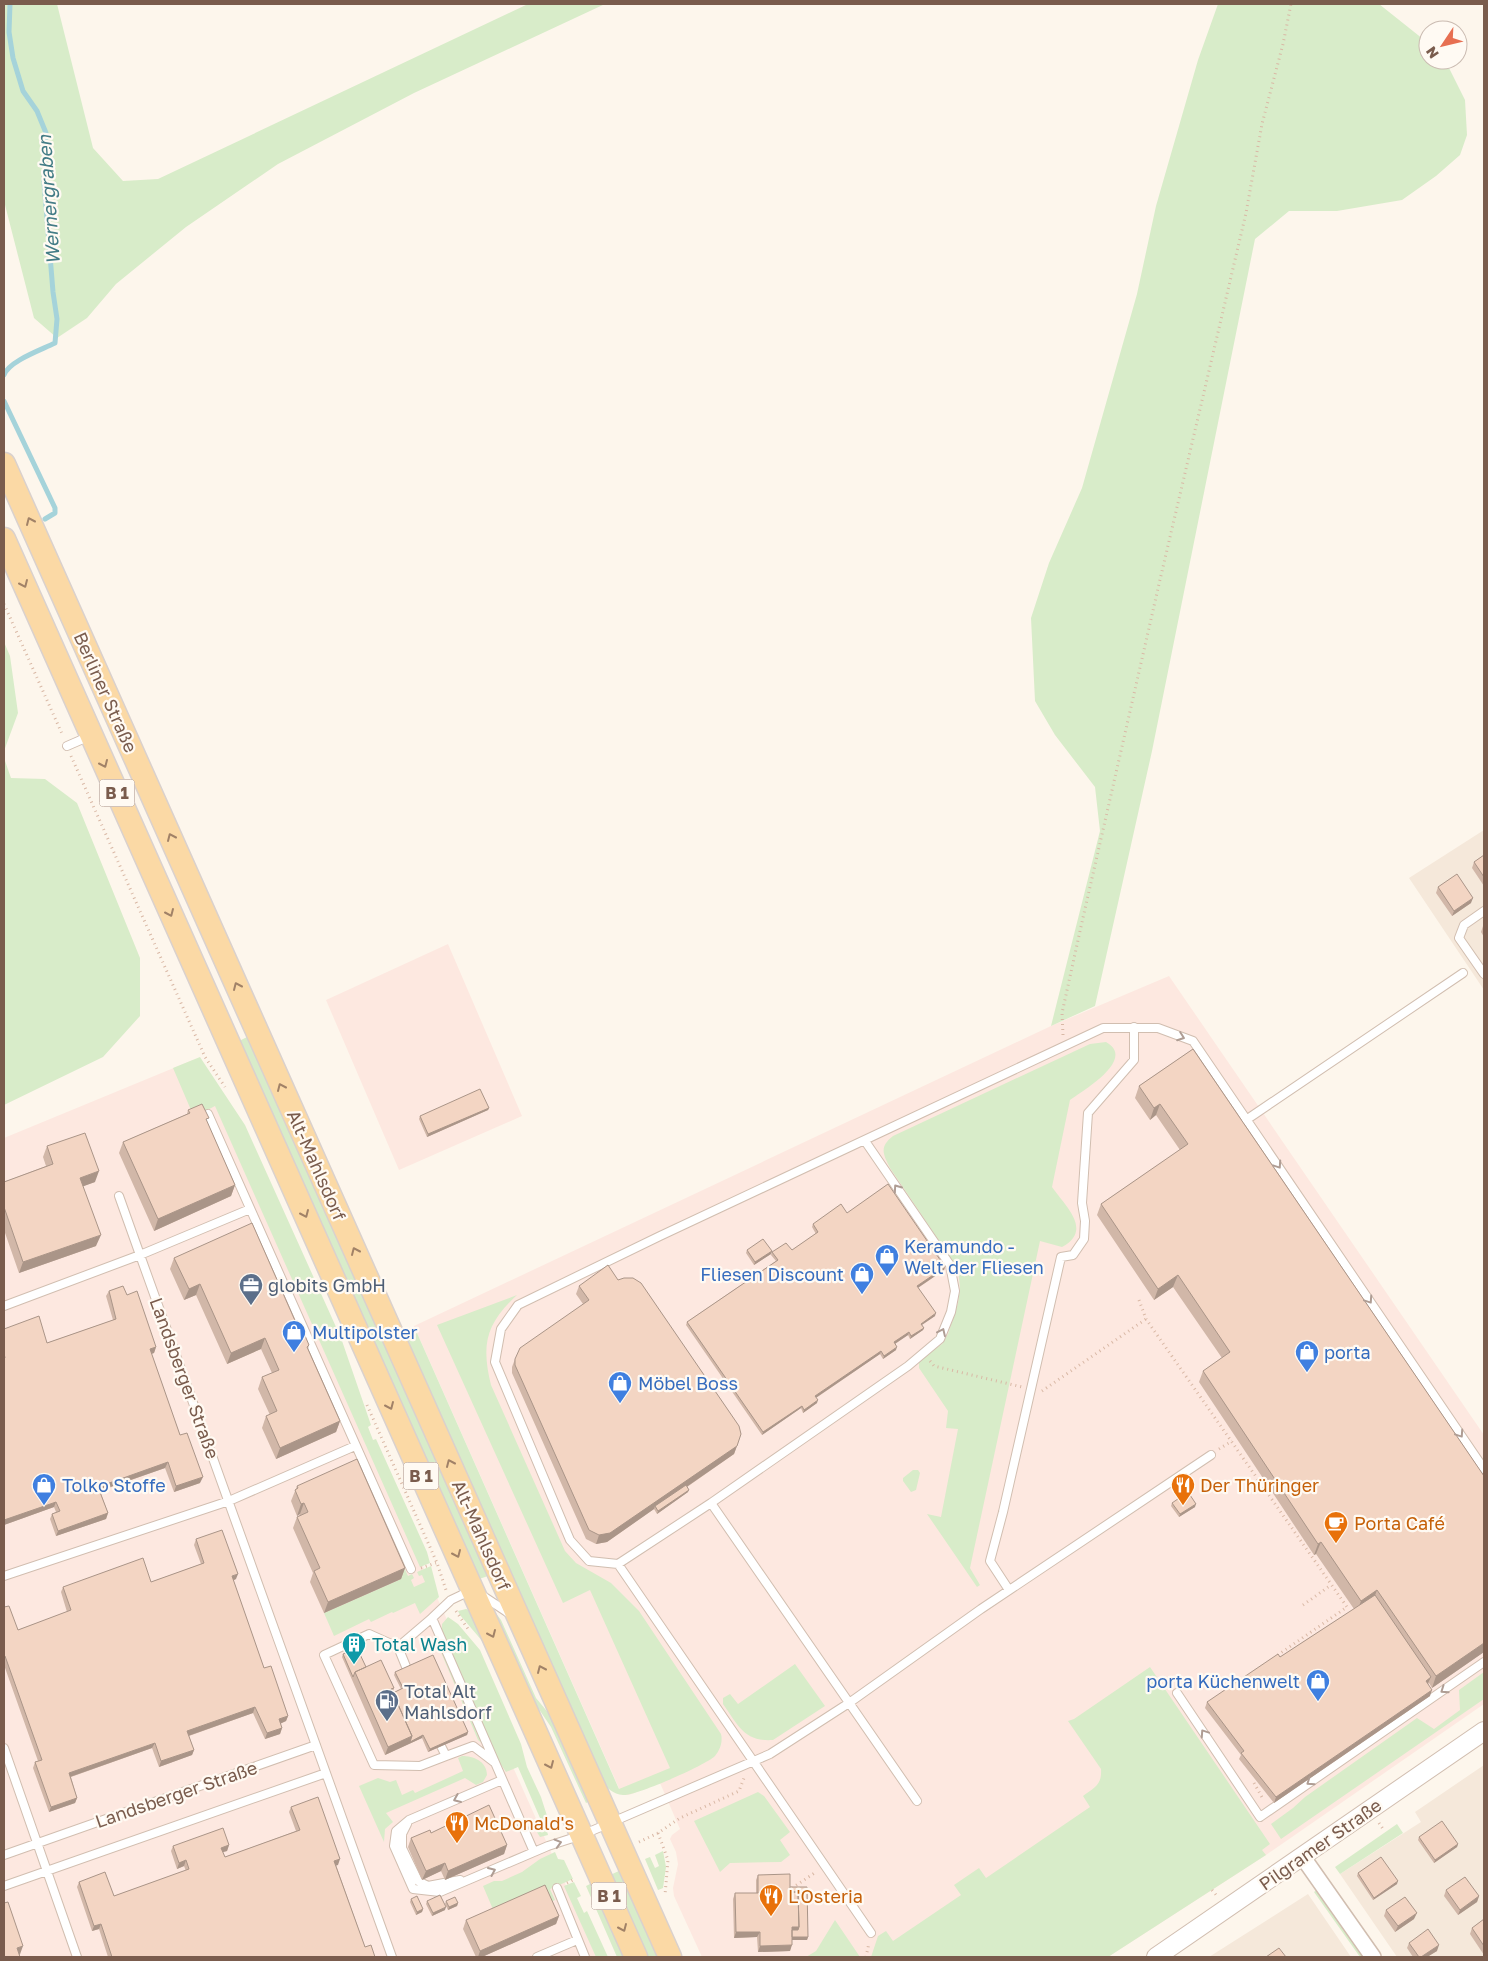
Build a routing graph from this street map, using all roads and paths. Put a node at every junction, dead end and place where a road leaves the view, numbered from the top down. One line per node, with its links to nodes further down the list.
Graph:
1 (1291, 4): 12 (path)
2 (4, 464): 11 (main road, Berliner Straße / B 1, one-way to 2)
3 (4, 539): 5 (main road, Berliner Straße / B 1, one-way to 5)
4 (4, 604): 6 (path)
5 (92, 735): 6 (lane); 13 (main road, Berliner Straße / B 1, one-way to 13)
6 (67, 746): 14 (path)
7 (1484, 911): 9 (lane)
8 (1462, 973): 16 (lane)
9 (1484, 974)
10 (1134, 1027): 12 (lane); 16 (lane, one-way to 16); 33 (lane)
11 (256, 1031): 36 (main road, Alt-Mahlsdorf / B 1, one-way to 11)
12 (1067, 1045): 17 (lane)
13 (230, 1047): 32 (main road, Alt-Mahlsdorf / B 1, one-way to 32)
14 (229, 1092)
15 (208, 1114): 19 (lane)
16 (1246, 1120): 25 (lane, one-way to 25)
17 (865, 1141): 27 (lane, one-way to 17); 28 (lane)
18 (119, 1196): 20 (lane, Landsberger Straße)
19 (250, 1210): 20 (lane); 23 (lane)
20 (140, 1255): 22 (lane); 26 (lane, Landsberger Straße)
21 (1139, 1300): 31 (path)
22 (4, 1304)
23 (355, 1446): 26 (lane); 29 (lane)
24 (1210, 1456): 33 (lane)
25 (1484, 1469)
26 (229, 1501): 30 (lane); 44 (lane, Landsberger Straße)
27 (710, 1503): 28 (lane); 42 (lane)
28 (618, 1564): 48 (lane)
29 (411, 1569)
30 (4, 1576)
31 (1331, 1585): 34 (path); 38 (path)
32 (472, 1590): 35 (lane); 36 (lane); 60 (main road, Alt-Mahlsdorf / B 1, one-way to 60)
33 (1009, 1590): 42 (lane)
34 (1303, 1605)
35 (432, 1618): 37 (lane); 49 (lane)
36 (520, 1620): 56 (main road, Alt-Mahlsdorf / B 1, one-way to 36)
37 (398, 1647): 40 (lane); 47 (lane)
38 (1274, 1657)
39 (1484, 1662): 55 (lane, one-way to 55)
40 (407, 1669)
41 (1177, 1693): 55 (lane, one-way to 41)
42 (849, 1703): 48 (lane); 54 (lane)
43 (1484, 1731): 65 (street, Pilgramer Straße)
44 (316, 1745): 50 (lane, Landsberger Straße); 62 (lane, Landsberger Straße)
45 (441, 1746): 47 (lane)
46 (4, 1748): 62 (lane)
47 (446, 1756): 49 (lane)
48 (752, 1760): 56 (lane); 66 (lane)
49 (495, 1763): 51 (lane)
50 (326, 1773): 67 (lane); 77 (lane, Landsberger Straße)
51 (502, 1780): 63 (lane); 63 (lane, one-way to 63)
52 (1252, 1780): 55 (path)
53 (740, 1789): 59 (path)
54 (917, 1801)
55 (1260, 1817)
56 (610, 1823): 60 (lane); 81 (main road, Alt-Mahlsdorf / B 1)
57 (1378, 1823): 58 (path)
58 (1383, 1829)
59 (658, 1833): 61 (path); 72 (path)
60 (582, 1835): 63 (lane, one-way to 60); 80 (main road, Alt-Mahlsdorf / B 1, one-way to 80)
61 (644, 1839)
62 (36, 1844): 64 (lane, Landsberger Straße); 67 (lane)
63 (534, 1852)
64 (4, 1855)
65 (1302, 1856): 82 (street, Pilgramer Straße); 83 (street)
66 (825, 1866): 70 (path); 74 (lane)
67 (46, 1871): 68 (lane); 76 (lane)
68 (4, 1886)
69 (557, 1888): 75 (lane)
70 (790, 1890)
71 (1212, 1890): 73 (path)
72 (665, 1897)
73 (1218, 1897)
74 (871, 1933)
75 (578, 1940): 78 (lane); 79 (lane)
76 (77, 1957)
77 (392, 1957)
78 (537, 1957)
79 (585, 1957)
80 (636, 1957)
81 (670, 1957)
82 (1156, 1957)
83 (1373, 1957)

